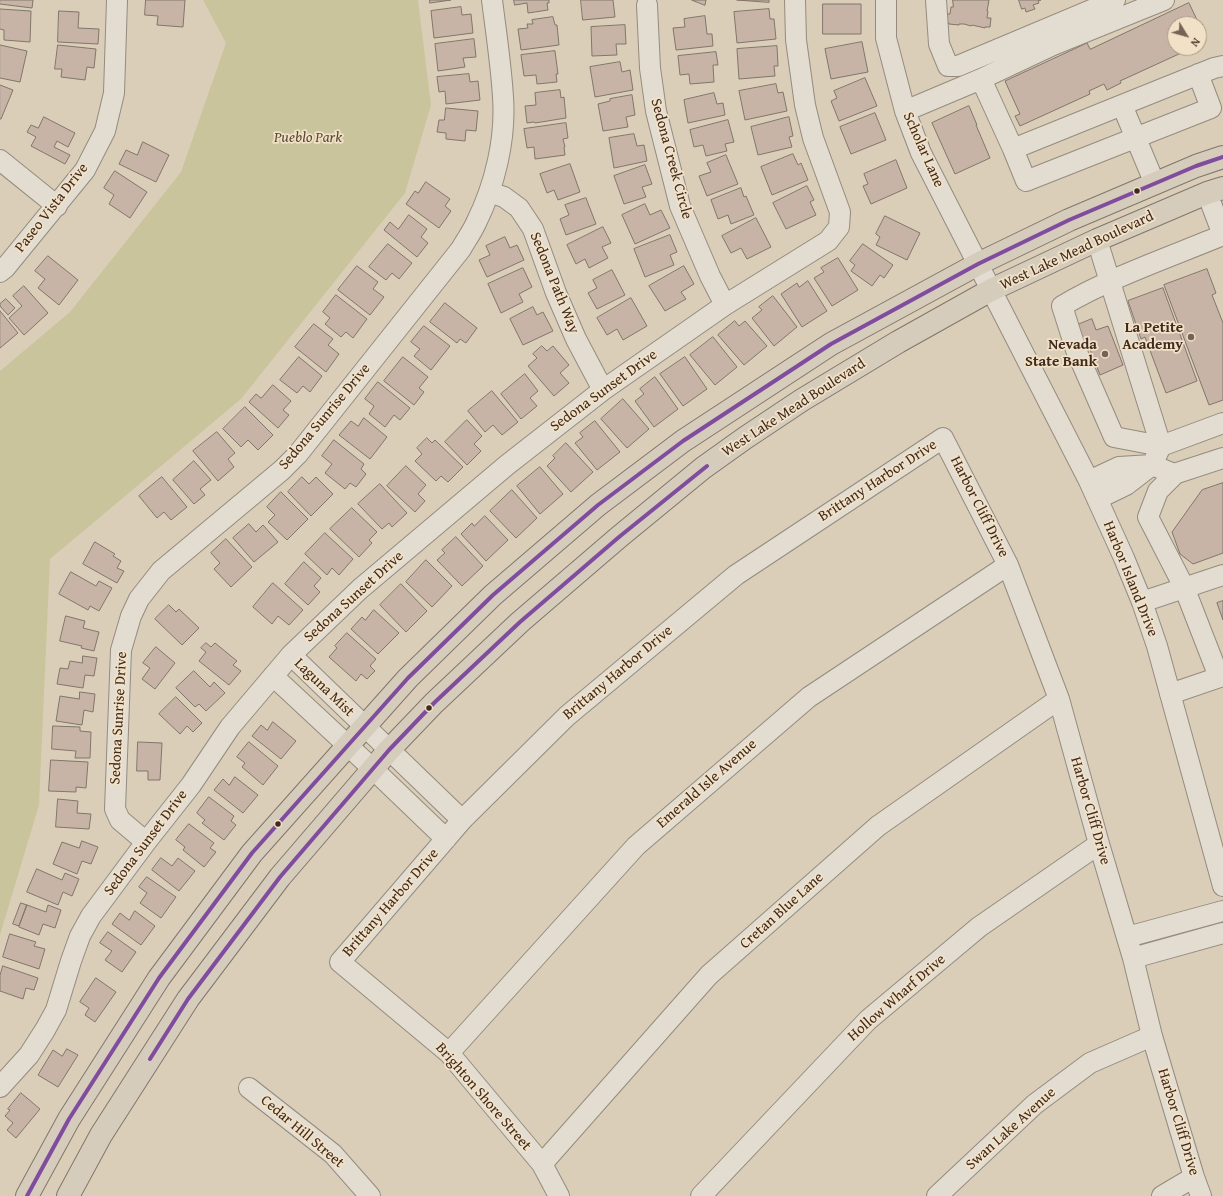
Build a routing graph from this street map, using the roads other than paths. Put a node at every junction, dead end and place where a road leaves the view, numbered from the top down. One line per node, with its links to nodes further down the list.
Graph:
1 (118, 0): 21 (street, Paseo Vista Drive)
2 (492, 0): 20 (street, Sedona Sunrise Drive)
3 (795, 0): 28 (street, Sedona Sunset Drive)
4 (886, 0): 13 (street, Scholar Lane)
5 (936, 0): 6 (street)
6 (1115, 0)
7 (1164, 0): 11 (street)
8 (647, 5): 28 (street, Sedona Creek Circle)
9 (1223, 66): 10 (street)
10 (1198, 74): 12 (street); 14 (street)
11 (981, 79): 13 (street); 15 (street)
12 (1122, 105): 14 (street); 15 (street)
13 (905, 111): 24 (street, Scholar Lane)
14 (1136, 137): 15 (street); 18 (street)
15 (1013, 148)
16 (1223, 157): 18 (main road, West Lake Mead Boulevard)
17 (0, 160): 21 (street)
18 (1155, 184): 24 (main road, West Lake Mead Boulevard)
19 (1215, 191): 22 (street); 23 (main road, West Lake Mead Boulevard)
20 (489, 192): 29 (street, Sedona Path Way); 53 (street, Sedona Sunrise Drive)
21 (57, 206): 25 (street, Paseo Vista Drive)
22 (1223, 235): 26 (street)
23 (1097, 240): 26 (street); 27 (main road, West Lake Mead Boulevard)
24 (978, 264): 27 (street, Scholar Lane); 47 (main road, West Lake Mead Boulevard)
25 (0, 272)
26 (1111, 281): 32 (street); 32 (street)
27 (991, 290): 36 (street, Harbor Island Drive); 49 (main road, West Lake Mead Boulevard)
28 (725, 305): 29 (street, Sedona Sunset Drive)
29 (603, 390): 42 (street, Sedona Sunset Drive)
30 (1223, 423): 32 (street)
31 (944, 438): 38 (street, Harbor Cliff Drive); 51 (street, Brittany Harbor Drive)
32 (1161, 446): 34 (street)
33 (1223, 458): 35 (street)
34 (1152, 465): 35 (street); 36 (street); 37 (street)
35 (1175, 474): 40 (street)
36 (1089, 481): 37 (street, Harbor Island Drive)
37 (1097, 499): 41 (street, Harbor Island Drive)
38 (1008, 565): 46 (street, Harbor Cliff Drive); 62 (street, Emerald Isle Avenue)
39 (1223, 575): 40 (street)
40 (1184, 587): 41 (street); 44 (street)
41 (1142, 602): 45 (street, Harbor Island Drive)
42 (291, 655): 43 (street, Sedona Sunset Drive); 47 (street, Laguna Mist)
43 (273, 676): 48 (street, Laguna Mist); 53 (street, Sedona Sunset Drive)
44 (1221, 677): 45 (street)
45 (1170, 694): 55 (street, Harbor Island Drive)
46 (1059, 699): 54 (street, Harbor Cliff Drive); 65 (street, Cretan Blue Lane)
47 (364, 727): 48 (main road, West Lake Mead Boulevard); 49 (street, Laguna Mist)
48 (348, 746): 50 (street, Laguna Mist); 67 (main road, West Lake Mead Boulevard)
49 (388, 750): 50 (main road, West Lake Mead Boulevard); 51 (street, Laguna Mist)
50 (373, 769): 52 (street, Laguna Mist); 68 (main road, West Lake Mead Boulevard)
51 (462, 820): 52 (street, Brittany Harbor Drive)
52 (446, 839): 60 (street, Brittany Harbor Drive)
53 (146, 842): 63 (street, Sedona Sunset Drive)
54 (1099, 844): 58 (street, Harbor Cliff Drive); 71 (street, Hollow Wharf Drive)
55 (1223, 886)
56 (1223, 911): 58 (street)
57 (1223, 933): 59 (street)
58 (1127, 937): 59 (street, Harbor Cliff Drive)
59 (1133, 958): 61 (street, Harbor Cliff Drive)
60 (340, 962): 62 (street, Brighton Shore Street)
61 (1152, 1036): 66 (street, Harbor Cliff Drive); 72 (street, Swan Lake Avenue)
62 (449, 1053): 65 (street, Brighton Shore Street)
63 (0, 1087)
64 (249, 1088): 69 (street, Cedar Hill Street)
65 (542, 1164): 70 (street, Brighton Shore Street)
66 (1194, 1177): 73 (street); 74 (street, Harbor Cliff Drive)
67 (27, 1196)
68 (68, 1196)
69 (370, 1196)
70 (559, 1196)
71 (701, 1196)
72 (937, 1196)
73 (1162, 1196)
74 (1201, 1196)

